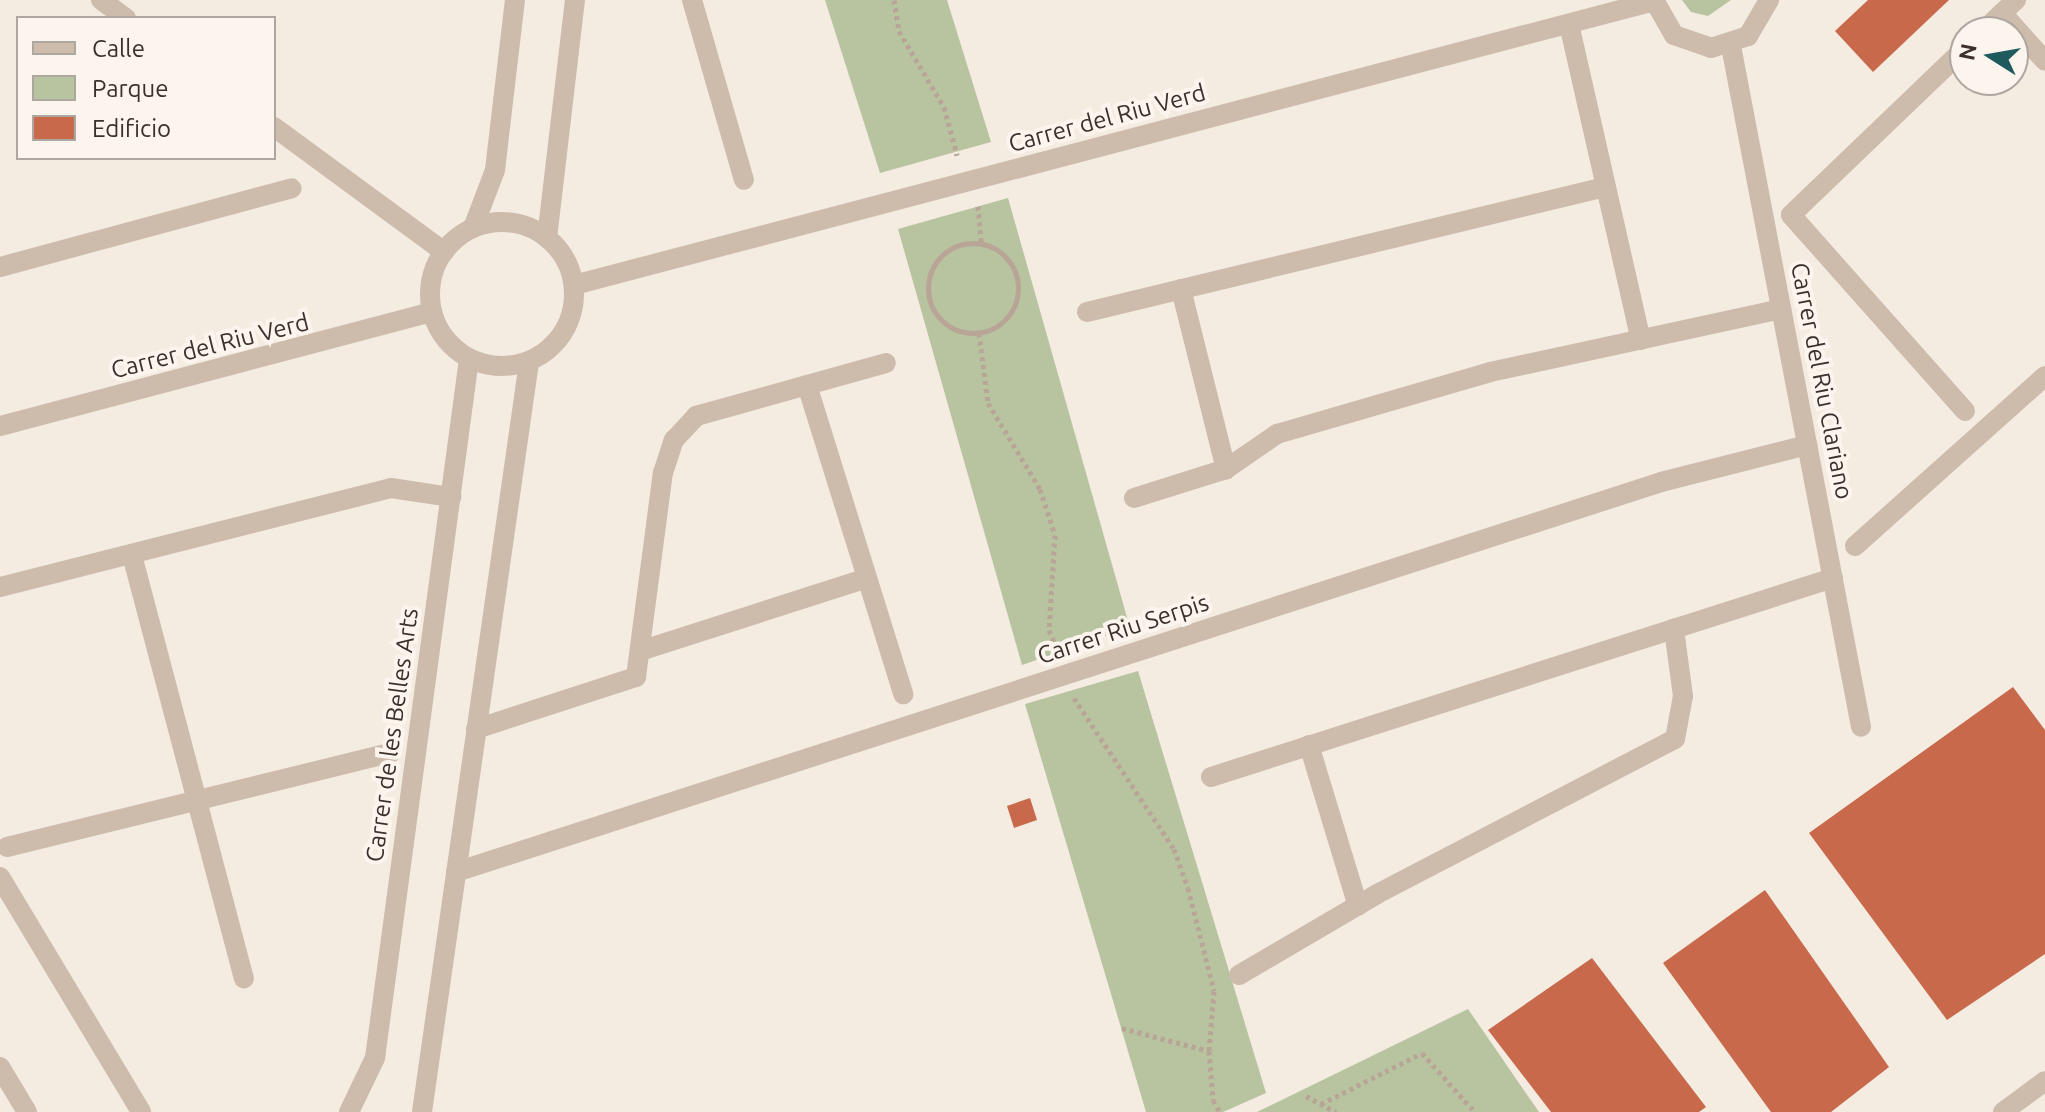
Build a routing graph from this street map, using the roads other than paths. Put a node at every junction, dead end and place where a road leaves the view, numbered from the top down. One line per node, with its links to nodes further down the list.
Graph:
1 (101, 0): 8 (street)
2 (515, 0): 19 (street)
3 (575, 0): 20 (street)
4 (692, 0): 14 (street)
5 (1769, 0): 10 (street)
6 (1654, 1): 9 (street, Carrer del Riu Verd); 10 (street)
7 (2009, 6): 11 (street)
8 (123, 16)
9 (1569, 24): 15 (street); 23 (street, Carrer del Riu Verd)
10 (1731, 46): 18 (street, Carrer del Riu Clariano)
11 (2045, 61)
12 (1949, 63): 17 (street)
13 (276, 128): 21 (street)
14 (744, 180)
15 (1605, 187): 24 (street); 28 (street)
16 (292, 188): 22 (street)
17 (1791, 215): 18 (street); 34 (street)
18 (1764, 220): 25 (street, Carrer del Riu Clariano)
19 (473, 228): 20 (street); 21 (street)
20 (547, 238): 23 (street)
21 (444, 252): 26 (street)
22 (0, 267)
23 (574, 285): 30 (street)
24 (1181, 289): 27 (street); 37 (street)
25 (1781, 309): 28 (street); 36 (street, Carrer del Riu Clariano)
26 (432, 312): 29 (street); 35 (street, Carrer del Riu Verd)
27 (1087, 312)
28 (1641, 340): 37 (street)
29 (469, 359): 30 (street); 38 (street, Carrer de les Belles Arts)
30 (529, 362): 49 (street)
31 (886, 363): 33 (street)
32 (2045, 376): 40 (street)
33 (807, 385): 42 (street); 46 (street)
34 (1965, 411)
35 (0, 426)
36 (1807, 445): 43 (street, Carrer del Riu Clariano); 55 (street, Carrer Riu Serpis)
37 (1226, 469): 39 (street)
38 (451, 497): 41 (street); 64 (street, Carrer de les Belles Arts)
39 (1134, 498)
40 (1855, 546)
41 (132, 555): 44 (street); 53 (street)
42 (867, 578): 46 (street); 47 (street)
43 (1833, 578): 45 (street); 48 (street, Carrer del Riu Clariano)
44 (0, 587)
45 (1674, 629): 50 (street); 57 (street)
46 (640, 651): 49 (street)
47 (903, 694)
48 (1861, 727)
49 (476, 729): 55 (street)
50 (1309, 745): 52 (street); 57 (street)
51 (391, 753): 53 (street)
52 (1211, 777)
53 (197, 800): 54 (street); 59 (street)
54 (7, 847)
55 (456, 872): 65 (street)
56 (0, 877): 63 (street)
57 (1358, 906): 58 (street)
58 (1239, 975)
59 (244, 978)
60 (0, 1067): 62 (street)
61 (2045, 1081): 66 (street)
62 (27, 1112)
63 (141, 1112)
64 (349, 1112)
65 (422, 1112)
66 (2003, 1112)

